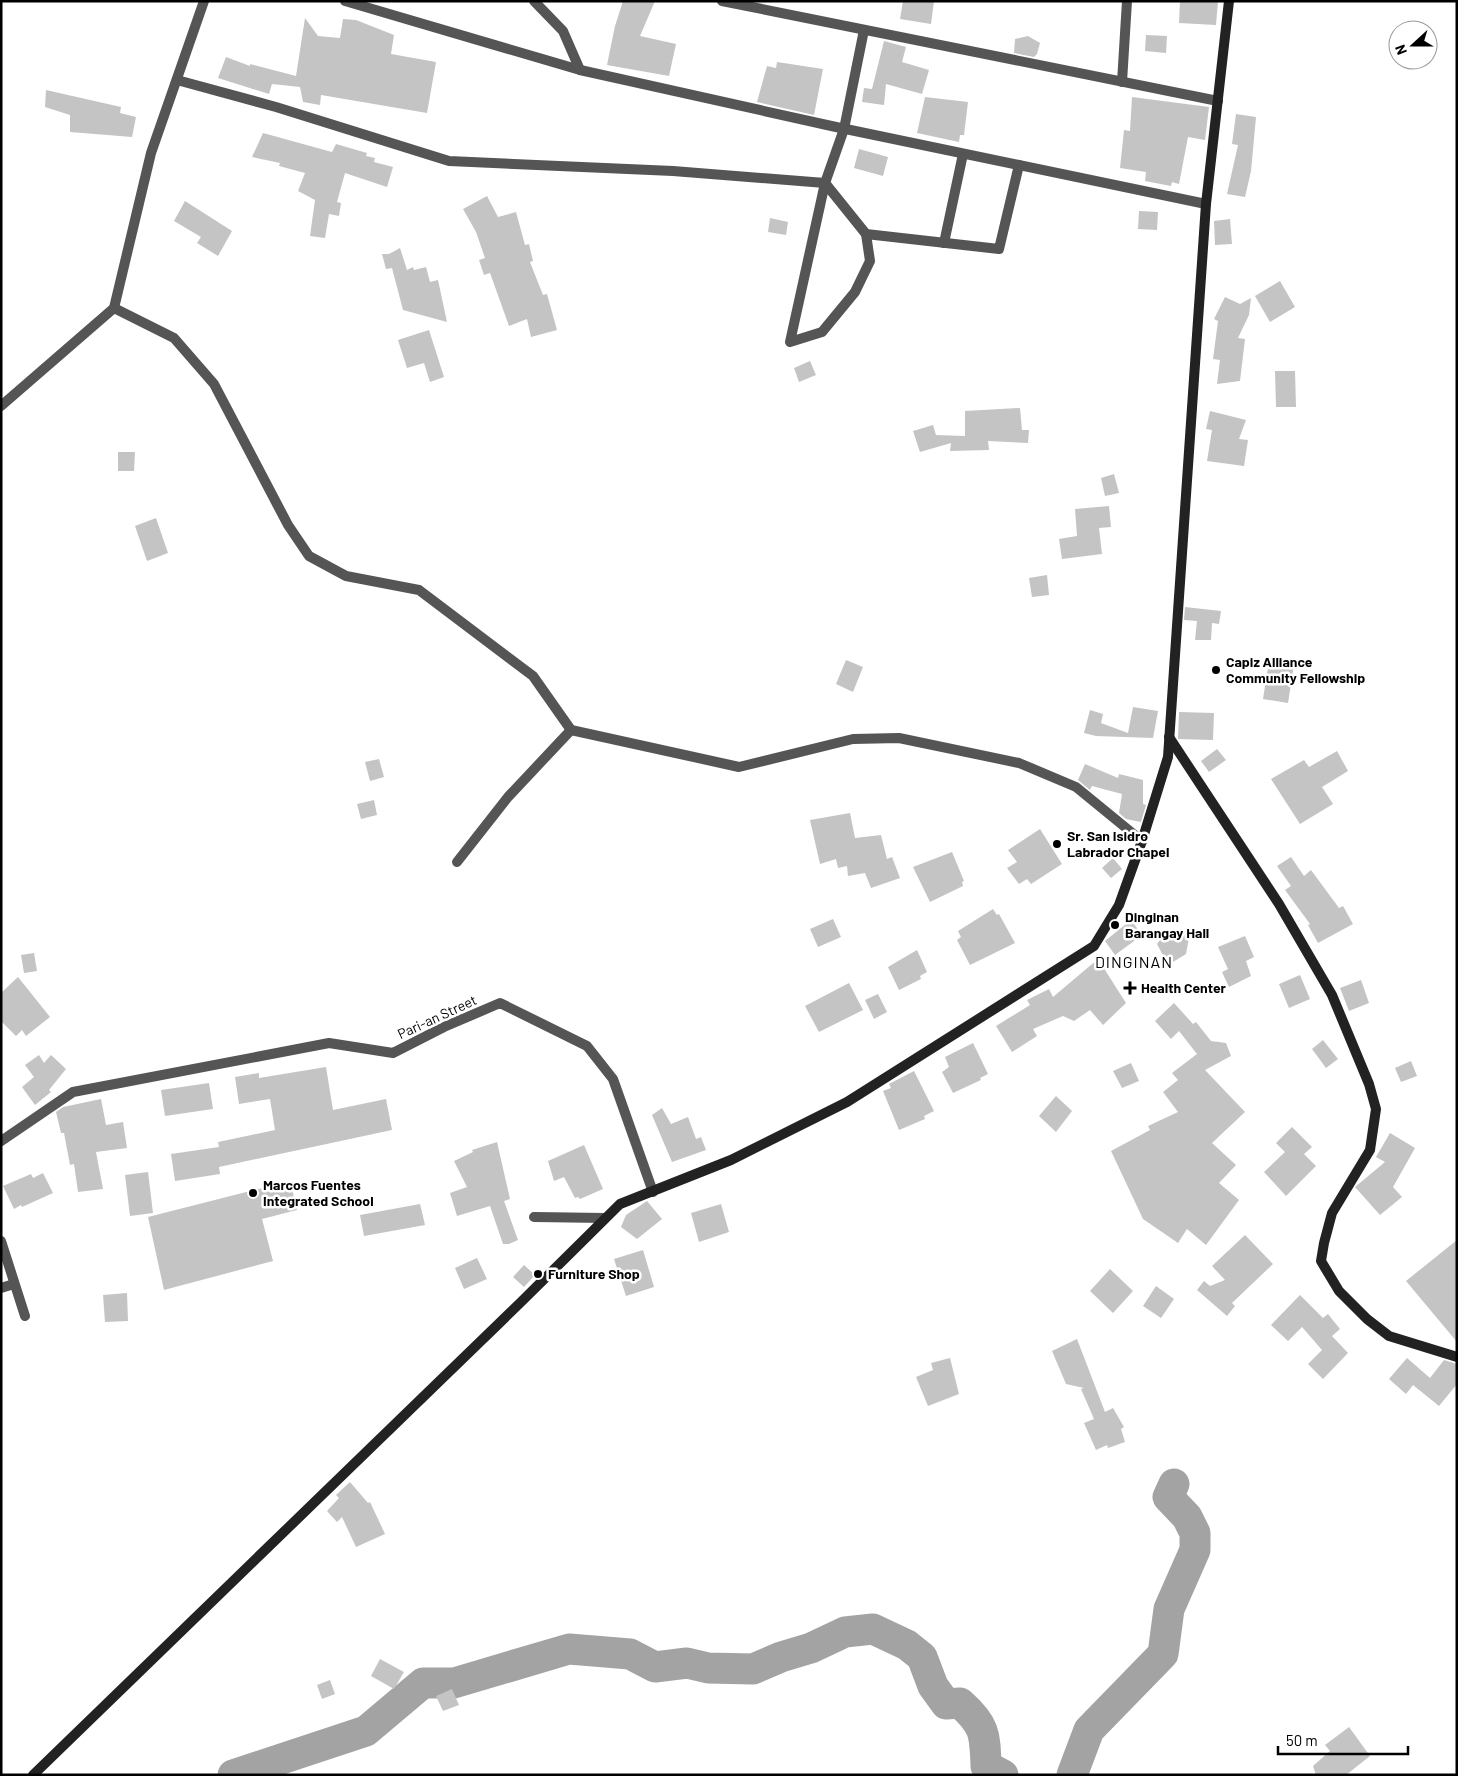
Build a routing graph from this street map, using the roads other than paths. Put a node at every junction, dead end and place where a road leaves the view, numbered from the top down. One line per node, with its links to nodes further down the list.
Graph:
1 (204, 1): 9 (street)
2 (346, 1): 8 (street)
3 (534, 1): 8 (street)
4 (722, 1): 7 (street)
5 (1127, 1): 10 (street)
6 (1230, 1): 11 (main road)
7 (864, 30): 10 (street); 12 (street)
8 (580, 70): 12 (street)
9 (178, 80): 15 (street); 19 (street)
10 (1122, 82): 11 (street)
11 (1218, 101): 16 (main road)
12 (844, 129): 13 (street); 15 (street)
13 (962, 154): 14 (street); 18 (street)
14 (1018, 165): 16 (street); 18 (street)
15 (824, 183): 17 (street); 17 (street)
16 (1206, 204): 22 (main road)
17 (866, 234): 18 (street)
18 (944, 243)
19 (114, 308): 20 (street); 21 (street)
20 (1, 406)
21 (572, 730): 23 (street); 24 (street)
22 (1169, 737): 23 (main road); 33 (main road)
23 (1142, 841): 26 (main road)
24 (457, 862)
25 (1, 1141): 26 (street, Pari-an Street)
26 (653, 1192): 28 (main road)
27 (534, 1217): 28 (street)
28 (605, 1218): 34 (main road)
29 (1, 1241): 30 (street)
30 (14, 1284): 31 (street); 32 (street)
31 (1, 1288)
32 (25, 1316)
33 (1457, 1357)
34 (33, 1775)

